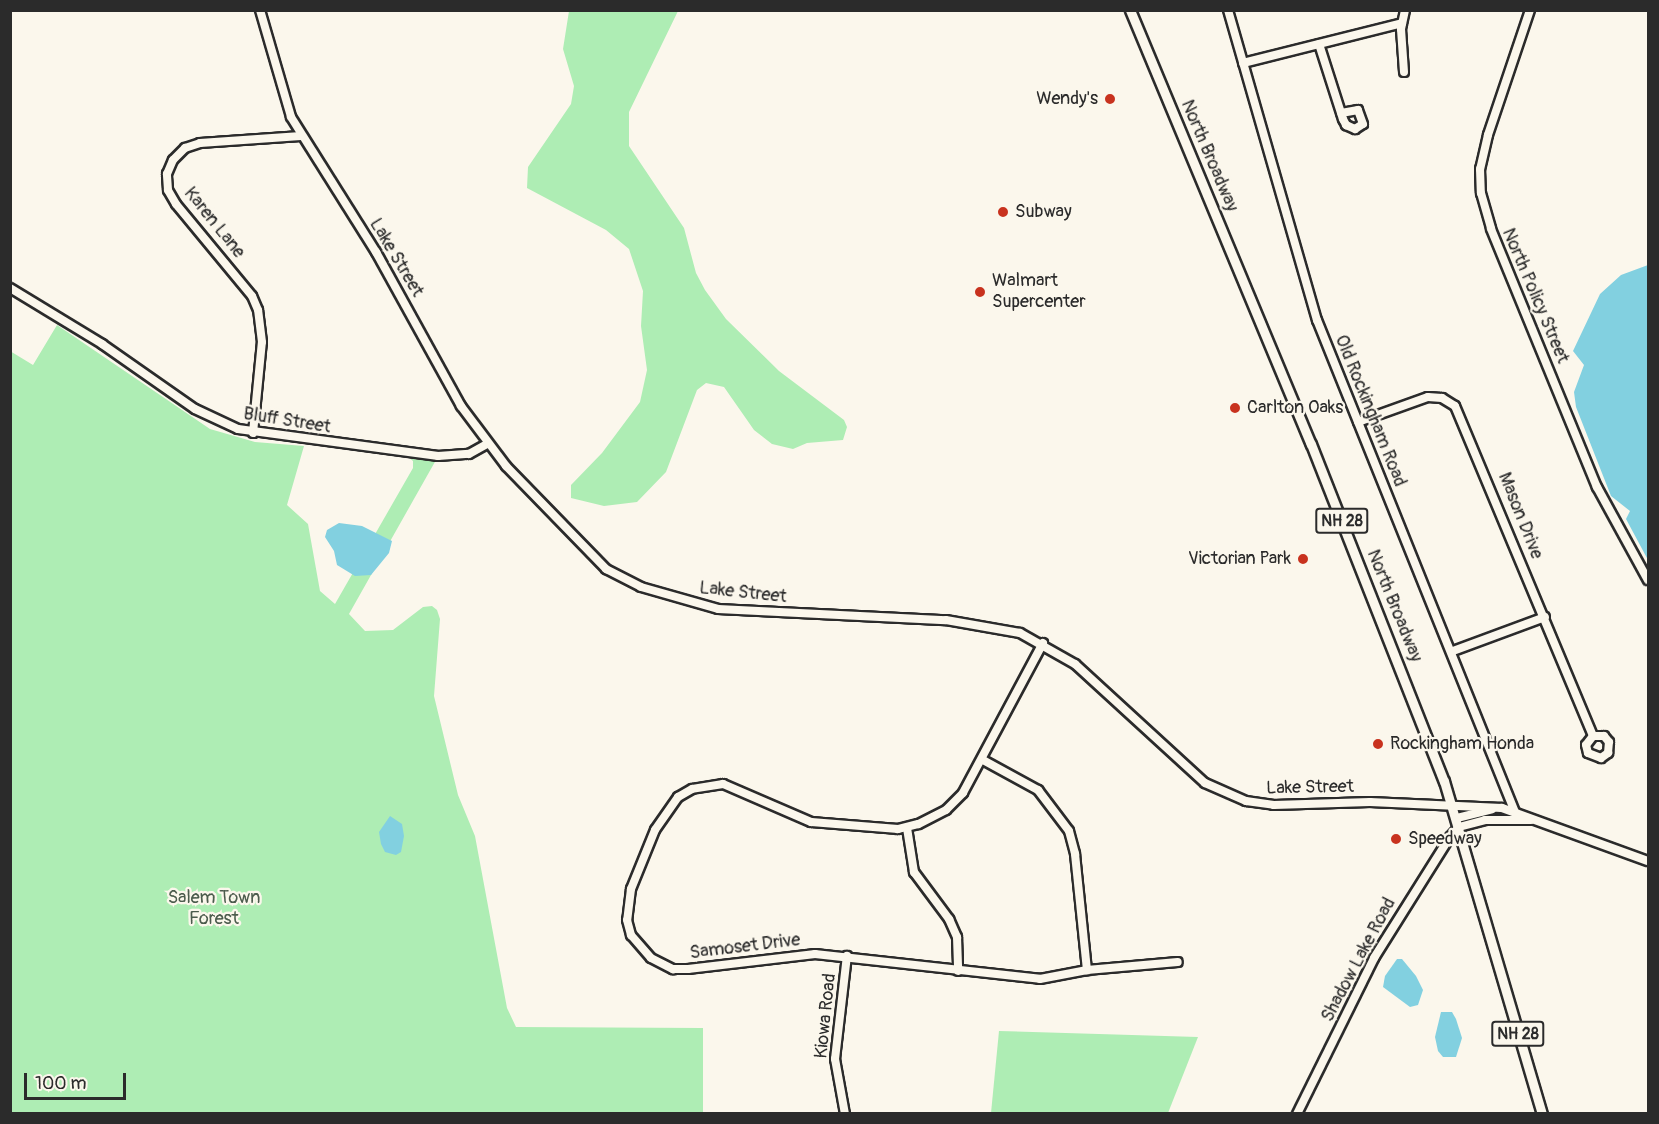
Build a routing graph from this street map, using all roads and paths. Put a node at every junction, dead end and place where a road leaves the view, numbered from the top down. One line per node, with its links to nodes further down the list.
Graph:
1 (260, 10): 11 (street, Lake Street)
2 (1130, 10): 22 (main road, North Broadway / NH 28)
3 (1228, 10): 8 (street, Old Rockingham Road)
4 (1405, 10): 6 (street)
5 (1530, 10): 16 (street, North Policy Street)
6 (1402, 23): 7 (street); 9 (street)
7 (1319, 44): 8 (street); 10 (street)
8 (1243, 63): 13 (street, Old Rockingham Road)
9 (1404, 72)
10 (1341, 113)
11 (301, 136): 14 (street, Karen Lane); 15 (street, Lake Street)
12 (10, 288): 14 (street, Bluff Street)
13 (1358, 422): 17 (street, Mason Drive); 19 (street, Old Rockingham Road)
14 (253, 433): 15 (street, Bluff Street)
15 (487, 444): 18 (street, Lake Street)
16 (1648, 580)
17 (1545, 616): 19 (street); 20 (street, Mason Drive)
18 (1043, 643): 21 (street); 22 (street, Lake Street)
19 (1453, 651): 24 (street, Old Rockingham Road)
20 (1593, 736)
21 (982, 760): 27 (street); 31 (street)
22 (1452, 805): 23 (street, Lake Street); 26 (main road, North Broadway / NH 28)
23 (1502, 808): 24 (street, Lake Street); 26 (street)
24 (1515, 812): 25 (street, Lake Street)
25 (1532, 820): 26 (street); 28 (street)
26 (1458, 823): 34 (street, Shadow Lake Road); 35 (main road, North Broadway / NH 28)
27 (907, 828): 29 (street, Samoset Drive); 32 (street)
28 (1648, 861)
29 (847, 956): 32 (street, Samoset Drive); 33 (street, Kiowa Road)
30 (1178, 962): 31 (street, Samoset Drive)
31 (1087, 970): 32 (street, Samoset Drive)
32 (958, 971)
33 (845, 1113)
34 (1297, 1113)
35 (1542, 1113)

